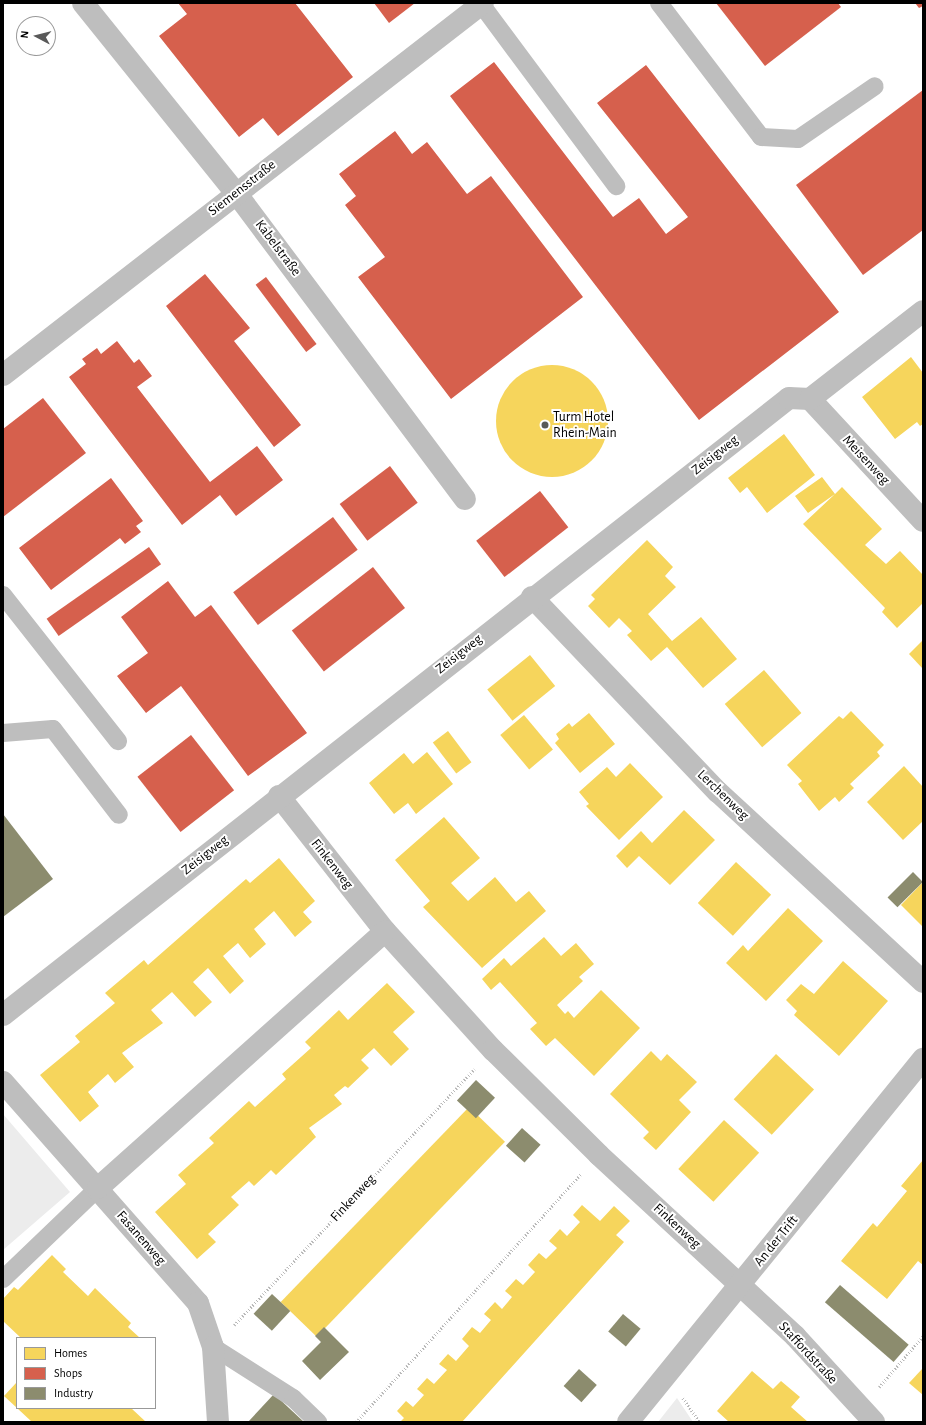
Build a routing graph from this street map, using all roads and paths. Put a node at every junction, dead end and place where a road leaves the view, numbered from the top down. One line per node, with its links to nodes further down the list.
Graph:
1 (83, 3): 6 (street, Kabelstraße)
2 (660, 3): 4 (lane)
3 (482, 4): 5 (lane); 6 (street, Siemensstraße)
4 (875, 86)
5 (616, 186)
6 (236, 193): 8 (street, Siemensstraße); 10 (street, Kabelstraße)
7 (923, 311): 9 (street)
8 (3, 375)
9 (810, 399): 11 (street, Meisenweg); 13 (street, Zeisigweg)
10 (465, 499)
11 (923, 521)
12 (3, 595): 15 (lane)
13 (532, 596): 16 (street, Zeisigweg); 19 (street, Lerchenweg)
14 (3, 733): 17 (lane)
15 (118, 742)
16 (279, 796): 18 (street, Finkenweg); 20 (street, Zeisigweg)
17 (119, 814)
18 (385, 931): 21 (street, Finkenweg); 25 (street)
19 (923, 982)
20 (3, 1015)
21 (492, 1050): 24 (street, Finkenweg); 29 (path, Finkenweg)
22 (923, 1059): 27 (street, An der Trift)
23 (3, 1082): 25 (street, Fasanenweg)
24 (599, 1155): 27 (street, Finkenweg); 33 (path)
25 (98, 1188): 26 (lane); 29 (street, Fasanenweg)
26 (3, 1279)
27 (740, 1285): 30 (street, Staffordstraße); 34 (street, An der Trift)
28 (923, 1336): 30 (path)
29 (213, 1347): 31 (street, Fasanenweg); 32 (lane)
30 (867, 1415)
31 (218, 1422)
32 (318, 1422)
33 (356, 1422)
34 (628, 1422)

